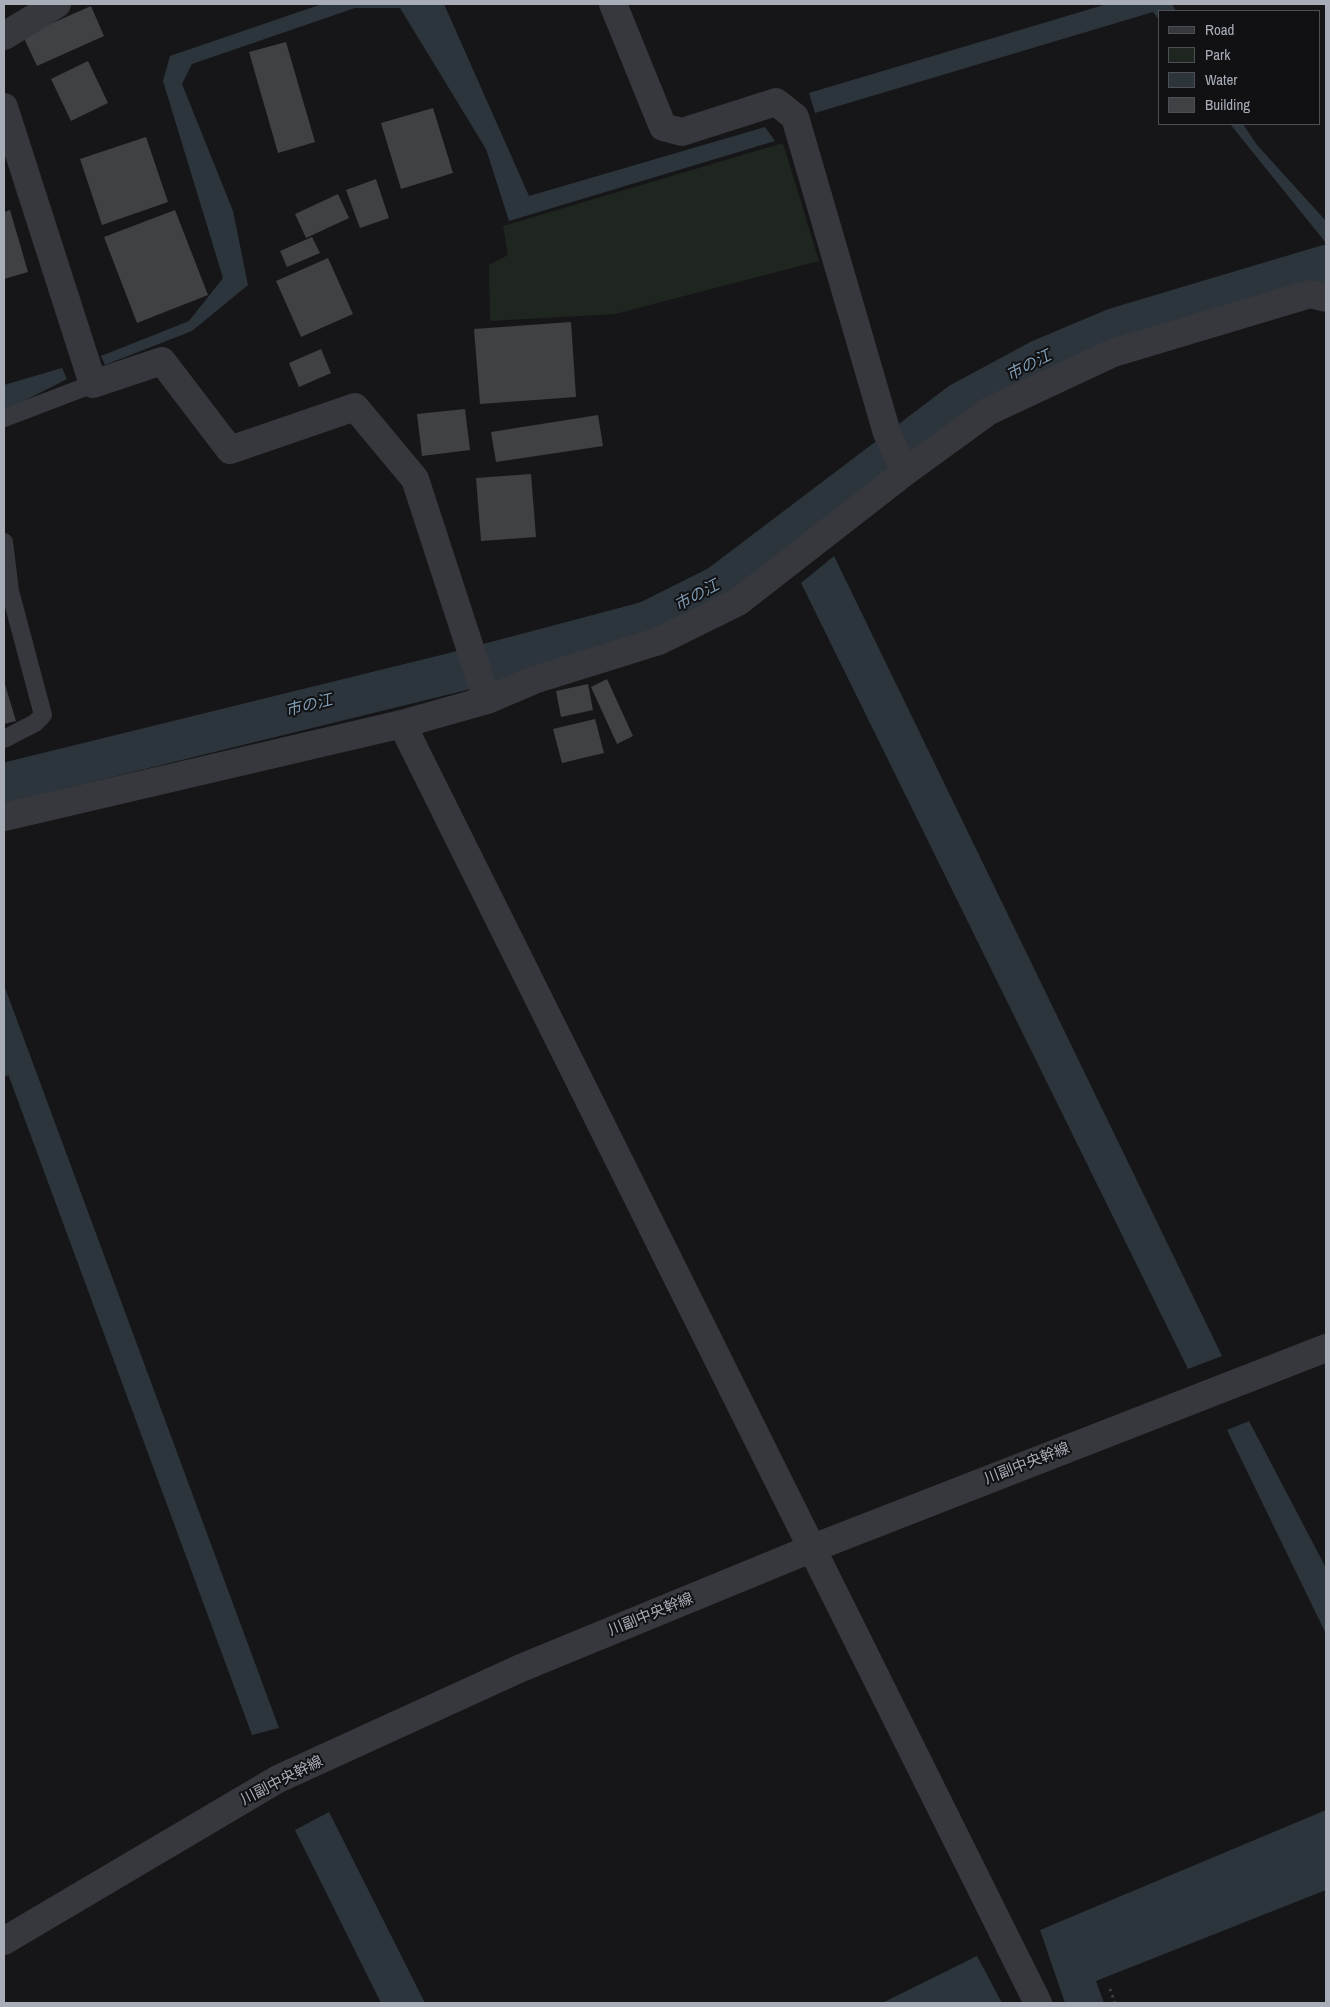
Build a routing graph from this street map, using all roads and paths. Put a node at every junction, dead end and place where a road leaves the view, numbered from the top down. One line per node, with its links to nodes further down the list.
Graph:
1 (57, 4): 3 (street)
2 (613, 4): 8 (street)
3 (4, 36)
4 (4, 107): 6 (street)
5 (1326, 298): 8 (street)
6 (92, 384): 7 (lane); 10 (street)
7 (4, 418)
8 (905, 472): 10 (street)
9 (4, 542): 12 (lane)
10 (487, 700): 11 (street)
11 (402, 724): 13 (street); 15 (street)
12 (4, 739)
13 (4, 817)
14 (1326, 1348): 15 (street, 川副中央幹線)
15 (813, 1548): 16 (street, 川副中央幹線); 18 (street)
16 (4, 1941)
17 (1110, 1989): 19 (path)
18 (1038, 2003)
19 (1115, 2003)

